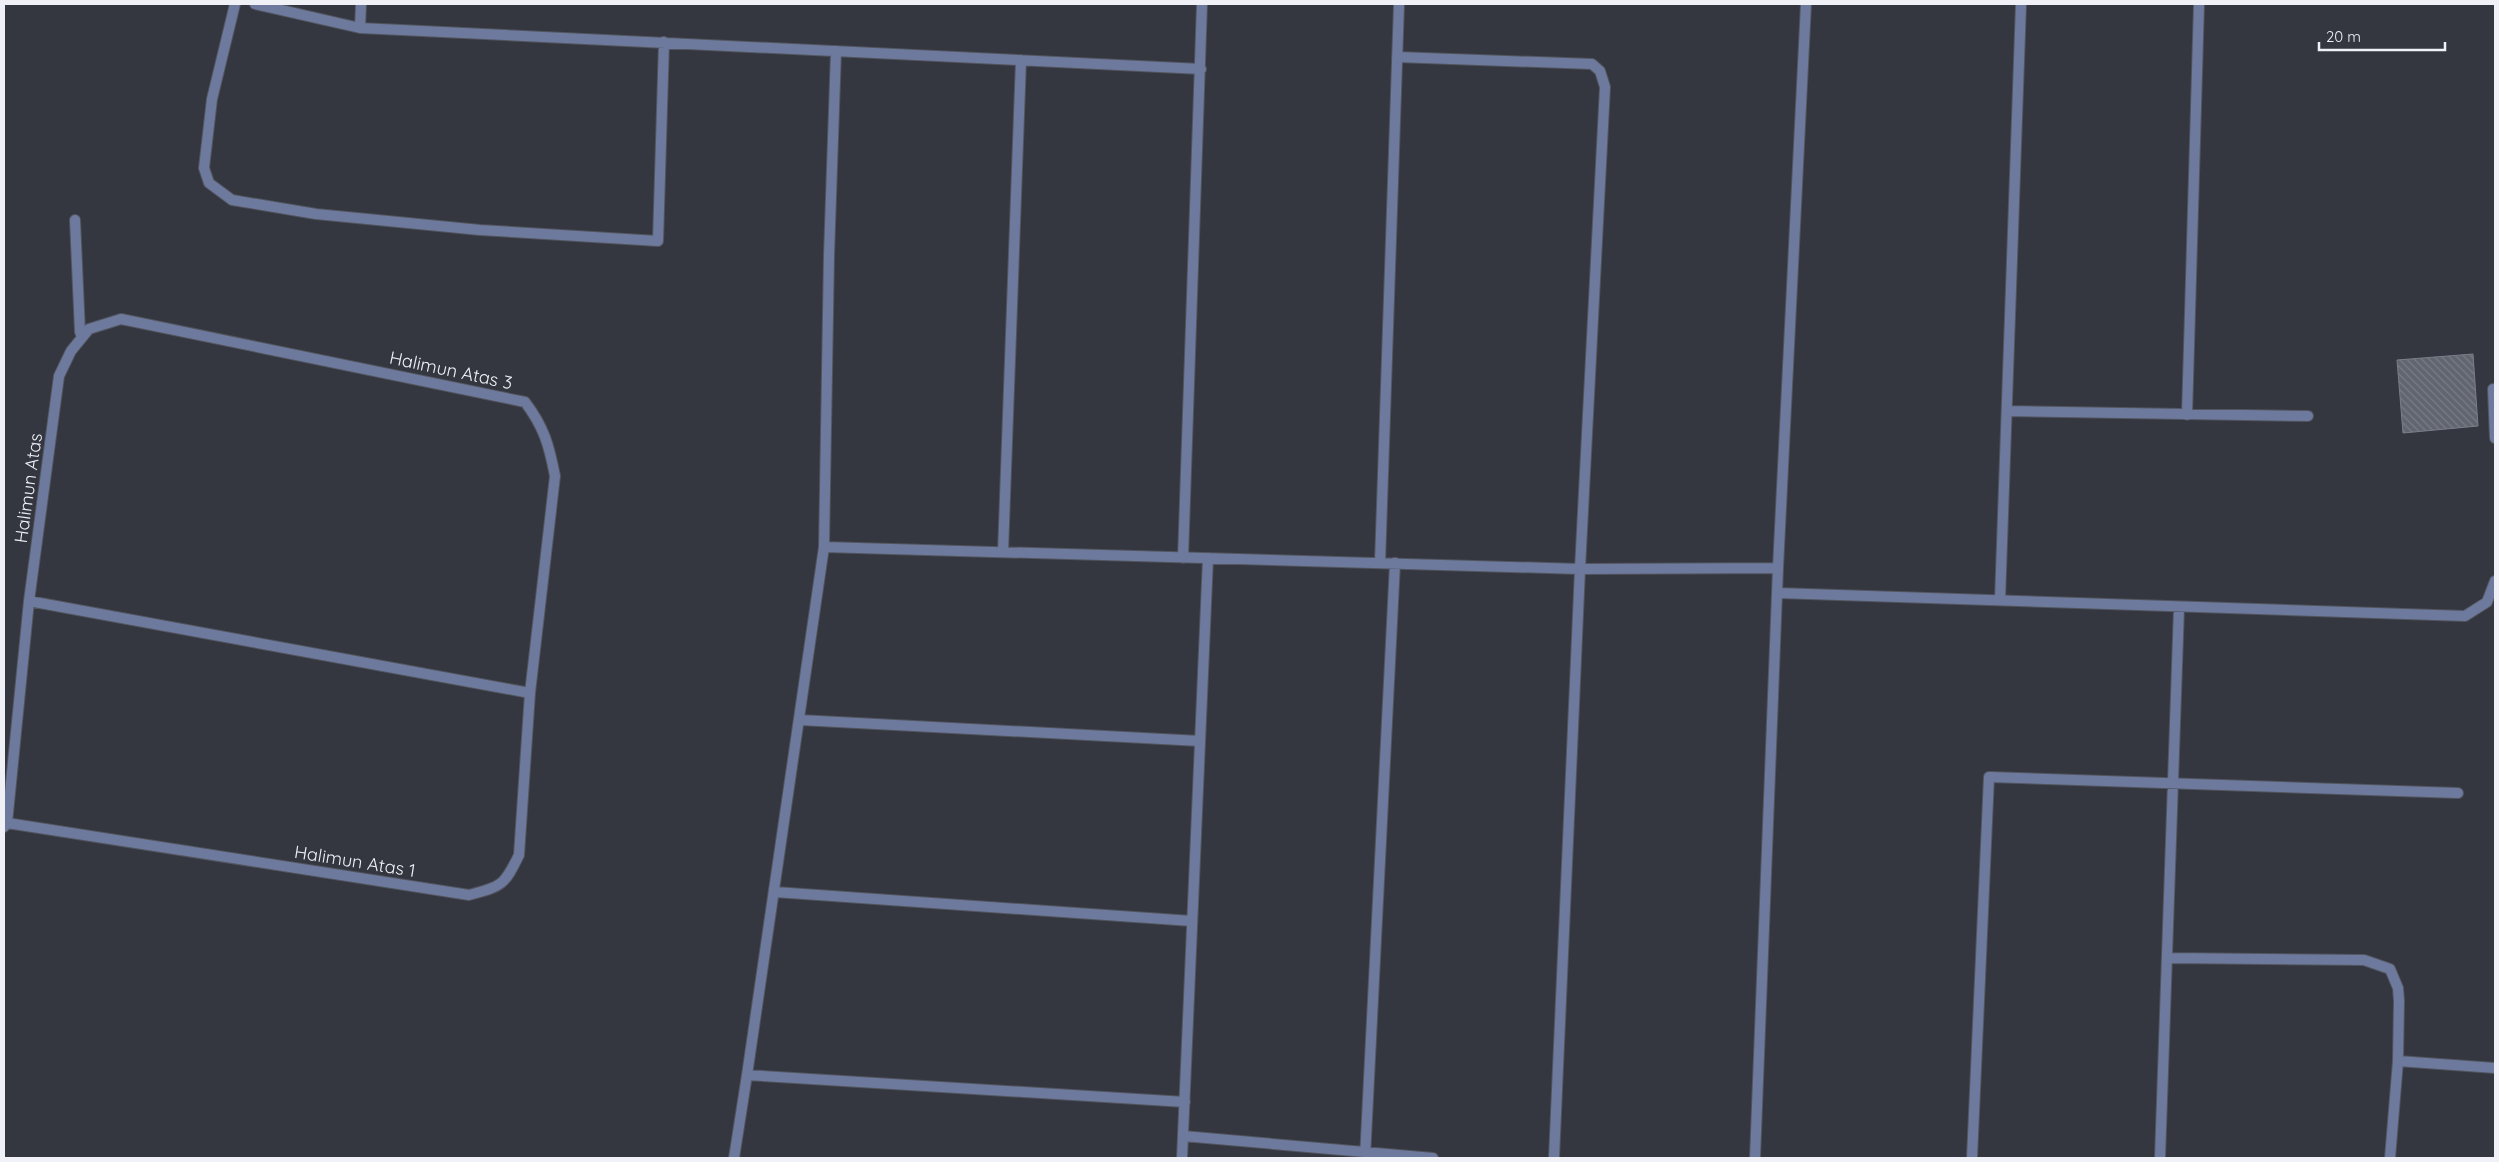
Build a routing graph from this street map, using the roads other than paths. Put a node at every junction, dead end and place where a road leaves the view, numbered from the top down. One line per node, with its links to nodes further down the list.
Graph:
1 (235, 4): 10 (street)
2 (255, 4): 9 (street)
3 (361, 4): 9 (street)
4 (1202, 4): 14 (street)
5 (1399, 4): 12 (street)
6 (1806, 4): 28 (street)
7 (2021, 4): 18 (street)
8 (2199, 4): 19 (street)
9 (360, 28): 10 (street)
10 (664, 42): 11 (street)
11 (836, 51): 13 (street); 22 (street)
12 (1397, 57): 26 (street); 29 (street)
13 (1021, 60): 14 (street); 23 (street)
14 (1200, 69): 24 (street)
15 (75, 220): 16 (street)
16 (82, 337): 33 (street, Halimun Atas); 35 (street, Halimun Atas 3)
17 (2493, 390): 21 (street)
18 (2007, 412): 19 (street); 32 (street)
19 (2188, 415): 20 (street)
20 (2308, 416)
21 (2495, 438)
22 (824, 547): 23 (street); 36 (street)
23 (1003, 552): 24 (street)
24 (1183, 558): 25 (street)
25 (1208, 558): 26 (street); 37 (street)
26 (1380, 563): 27 (street)
27 (1395, 563): 29 (street); 49 (street)
28 (1778, 568): 29 (street); 31 (street)
29 (1580, 569): 53 (street)
30 (2495, 582): 34 (street)
31 (1778, 593): 32 (street); 54 (street)
32 (2000, 600): 34 (street)
33 (29, 601): 35 (street); 40 (street, Halimun Atas)
34 (2179, 608): 38 (street)
35 (530, 693): 40 (street, Halimun Atas 1)
36 (800, 720): 37 (street); 41 (street)
37 (1200, 741): 42 (street)
38 (2174, 782): 39 (street); 43 (street); 55 (street)
39 (2458, 793)
40 (5, 825)
41 (775, 892): 42 (street); 46 (street)
42 (1192, 921): 47 (street)
43 (2168, 958): 44 (street); 56 (street)
44 (2398, 1061): 45 (street); 57 (street)
45 (2495, 1068)
46 (747, 1075): 47 (street); 50 (street)
47 (1185, 1102): 48 (street)
48 (1183, 1136): 49 (street); 51 (street)
49 (1365, 1156): 52 (street)
50 (734, 1158)
51 (1182, 1158)
52 (1433, 1158)
53 (1554, 1158)
54 (1755, 1158)
55 (1972, 1158)
56 (2160, 1158)
57 (2390, 1158)

